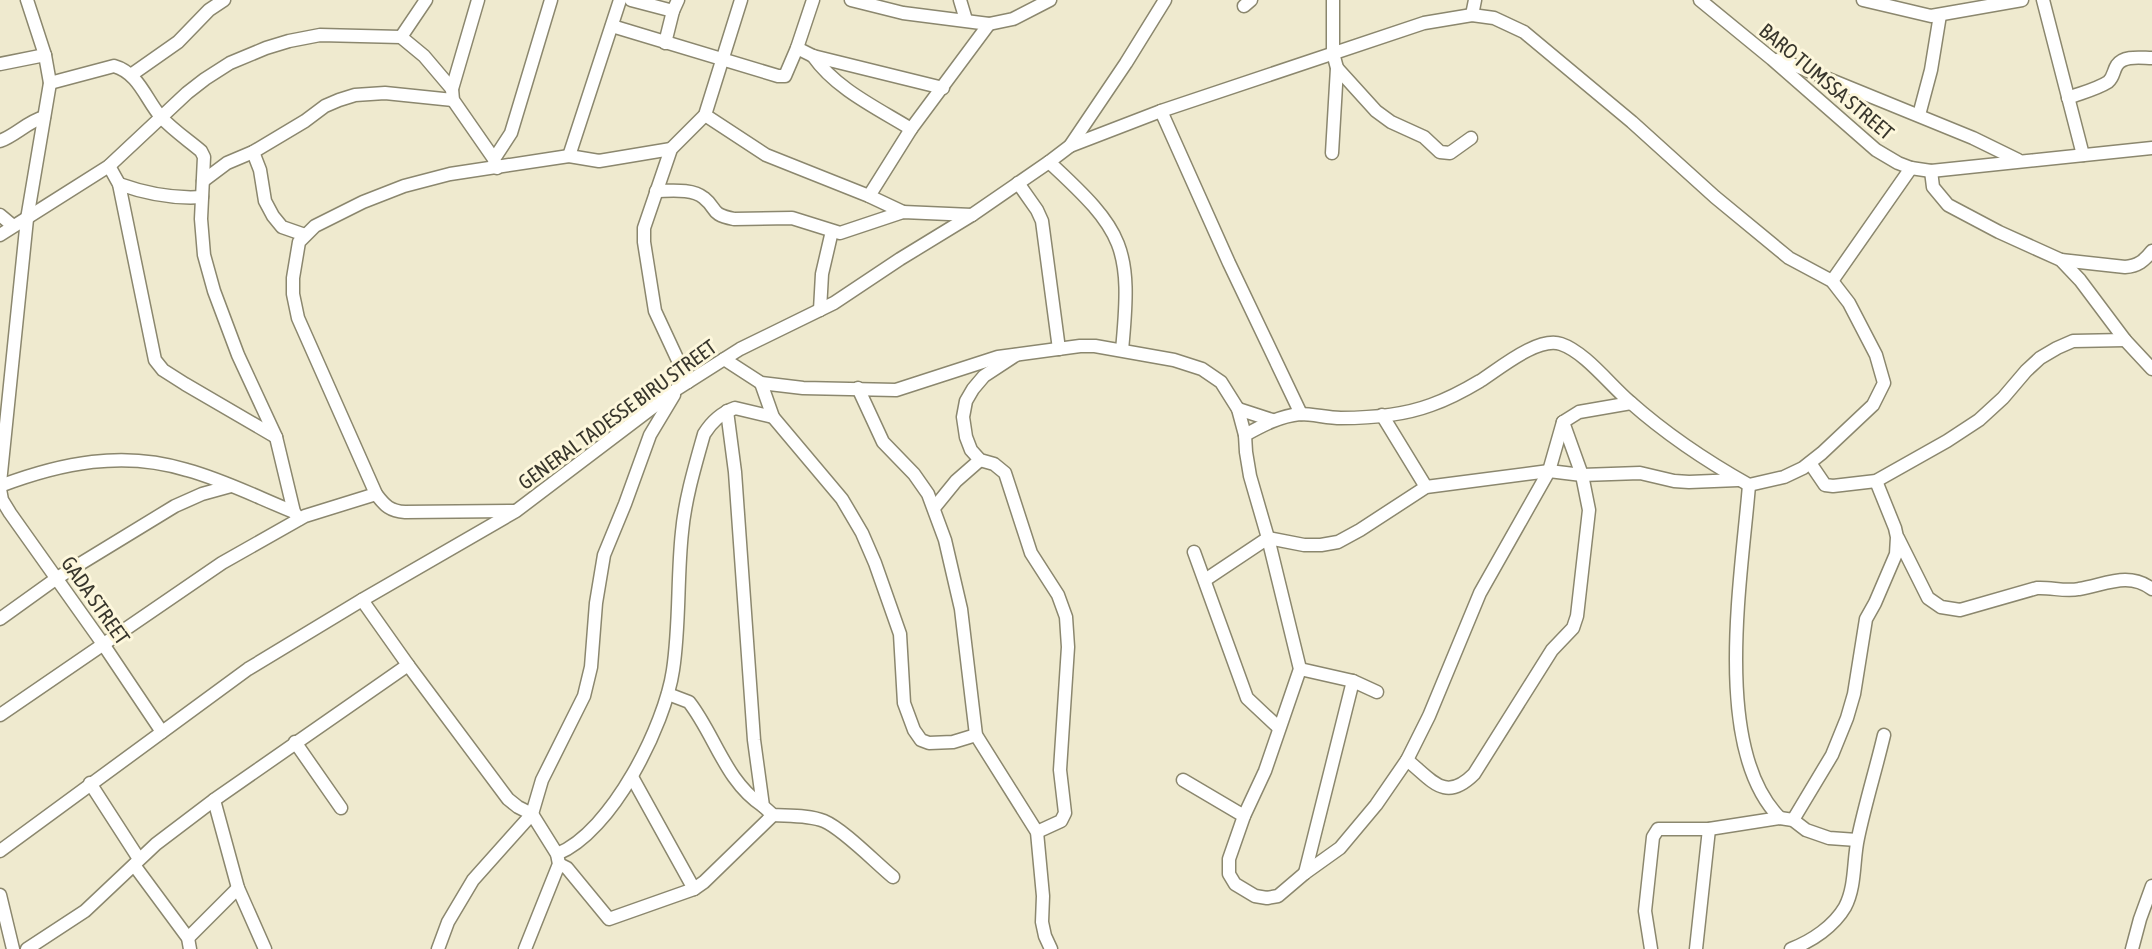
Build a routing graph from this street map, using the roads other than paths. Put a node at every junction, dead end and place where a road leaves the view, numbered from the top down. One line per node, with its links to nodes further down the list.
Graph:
1 (27, 0): 31 (street)
2 (224, 0): 38 (street)
3 (426, 0): 27 (street)
4 (478, 0): 41 (street)
5 (551, 0): 60 (street)
6 (620, 0): 26 (street)
7 (631, 0): 21 (street)
8 (741, 0): 35 (street)
9 (813, 0): 29 (street)
10 (851, 0): 24 (street)
11 (960, 0): 24 (street)
12 (1050, 0): 25 (street)
13 (1165, 0): 51 (street, GENERAL TADESSE BIRU STREET)
14 (1333, 0): 30 (street)
15 (1475, 0): 22 (street)
16 (1700, 0): 34 (street, BARO TUMSSA STREET)
17 (1863, 0): 20 (street)
18 (2022, 0): 23 (street)
19 (2043, 0): 42 (street)
20 (1897, 3): 23 (street)
21 (676, 6): 28 (street)
22 (1472, 15): 30 (street); 80 (street)
23 (1940, 15): 45 (street)
24 (966, 20): 25 (street)
25 (989, 24): 40 (street)
26 (612, 26): 28 (street); 57 (street)
27 (400, 37): 41 (street); 47 (street)
28 (665, 43): 35 (street)
29 (797, 48): 32 (street); 35 (street)
30 (1333, 53): 37 (street); 43 (street)
31 (45, 56): 36 (street); 39 (street)
32 (813, 56): 40 (street); 48 (street)
33 (2152, 58): 42 (street)
34 (1772, 59): 45 (street); 62 (street, BARO TUMSSA STREET)
35 (723, 60): 44 (street)
36 (0, 64)
37 (1337, 68): 49 (street); 55 (street)
38 (131, 75): 39 (street); 47 (street)
39 (50, 83): 46 (street)
40 (943, 88): 48 (street)
41 (452, 94): 54 (street); 60 (street)
42 (2068, 98): 56 (street)
43 (1161, 111): 51 (street); 94 (street)
44 (705, 115): 53 (street); 68 (street)
45 (1919, 115): 58 (street)
46 (44, 117): 50 (street); 73 (street)
47 (161, 117): 61 (street); 64 (street)
48 (910, 129): 68 (street)
49 (1471, 138)
50 (0, 141)
51 (1070, 146): 59 (street, GENERAL TADESSE BIRU STREET)
52 (2152, 148): 56 (street, BARO TUMSSA STREET)
53 (671, 149): 57 (street); 67 (street)
54 (253, 152): 64 (street); 77 (street)
55 (1332, 153)
56 (2083, 155): 58 (street, BARO TUMSSA STREET)
57 (568, 156): 60 (street)
58 (2019, 160): 63 (street, BARO TUMSSA STREET)
59 (1049, 162): 65 (street, GENERAL TADESSE BIRU STREET); 84 (street)
60 (496, 163): 77 (street)
61 (109, 166): 66 (street); 73 (street)
62 (1911, 168): 63 (street, BARO TUMSSA STREET); 80 (street)
63 (1931, 171): 79 (street)
64 (203, 181): 69 (street)
65 (1018, 183): 72 (street, GENERAL TADESSE BIRU STREET); 83 (street)
66 (119, 184): 69 (street); 100 (street)
67 (656, 191): 75 (street); 89 (street)
68 (869, 196): 70 (street)
69 (202, 197): 100 (street)
70 (903, 212): 72 (street); 75 (street)
71 (0, 215): 74 (street)
72 (972, 215): 81 (street, GENERAL TADESSE BIRU STREET)
73 (27, 219): 74 (street); 107 (street)
74 (12, 225): 76 (street)
75 (832, 231): 81 (street)
76 (0, 235)
77 (305, 235): 110 (street)
78 (2152, 250): 79 (street)
79 (2061, 260): 82 (street)
80 (1832, 281): 102 (street)
81 (820, 310): 86 (street, GENERAL TADESSE BIRU STREET)
82 (2125, 340): 87 (street); 105 (street)
83 (1059, 349): 84 (street); 85 (street)
84 (1122, 350): 92 (street)
85 (1017, 355): 90 (street); 101 (street)
86 (724, 359): 88 (street); 89 (street, GENERAL TADESSE BIRU STREET)
87 (2152, 369)
88 (761, 383): 90 (street); 96 (street)
89 (683, 386): 112 (street, GENERAL TADESSE BIRU STREET); 141 (street)
90 (858, 388): 111 (street)
91 (1631, 403): 95 (street); 98 (street); 106 (street)
92 (1238, 410): 97 (street); 99 (street)
93 (726, 411): 96 (street); 127 (street); 139 (street)
94 (1301, 414): 95 (street); 97 (street)
95 (1382, 415): 109 (street)
96 (773, 417): 131 (street)
97 (1272, 420): 99 (street)
98 (1563, 422): 103 (street); 104 (street)
99 (1245, 435): 115 (street)
100 (276, 437): 113 (street)
101 (980, 460): 111 (street); 147 (street)
102 (1810, 463): 105 (street); 106 (street)
103 (1549, 471): 104 (street); 109 (street); 134 (street)
104 (1582, 475): 106 (street); 134 (street)
105 (1876, 481): 114 (street)
106 (1744, 482): 144 (street)
107 (0, 486): 108 (street); 117 (street, GADA STREET)
108 (231, 486): 113 (street); 117 (street)
109 (1426, 487): 115 (street)
110 (376, 494): 112 (street); 113 (street)
111 (934, 508): 131 (street)
112 (516, 511): 120 (street, GENERAL TADESSE BIRU STREET)
113 (296, 516): 122 (street)
114 (1897, 537): 119 (street); 145 (street)
115 (1268, 538): 118 (street); 124 (street)
116 (1194, 552): 118 (street)
117 (57, 578): 121 (street); 122 (street, GADA STREET)
118 (1205, 580): 129 (street)
119 (2152, 589)
120 (362, 600): 123 (street); 130 (street, GENERAL TADESSE BIRU STREET)
121 (0, 619)
122 (103, 644): 128 (street); 130 (street, GADA STREET)
123 (408, 665): 133 (street); 141 (street)
124 (1300, 669): 125 (street); 129 (street)
125 (1353, 681): 126 (street); 152 (street)
126 (1377, 692)
127 (668, 694): 135 (street); 139 (street)
128 (0, 715)
129 (1280, 728): 143 (street)
130 (162, 732): 137 (street, GENERAL TADESSE BIRU STREET)
131 (976, 735): 147 (street)
132 (1884, 735): 148 (street)
133 (295, 742): 138 (street); 140 (street)
134 (1407, 760): 152 (street)
135 (632, 777): 150 (street); 156 (street)
136 (1183, 780): 143 (street)
137 (90, 783): 149 (street, GENERAL TADESSE BIRU STREET); 151 (street)
138 (214, 800): 151 (street); 155 (street)
139 (762, 806): 142 (street)
140 (341, 808)
141 (532, 814): 150 (street); 162 (street)
142 (773, 815): 153 (street); 156 (street)
143 (1244, 816): 152 (street)
144 (1780, 818): 145 (street); 146 (street)
145 (1793, 820): 148 (street)
146 (1709, 829): 165 (street); 166 (street)
147 (1037, 832): 164 (street)
148 (1857, 840): 167 (street)
149 (0, 851)
150 (558, 859): 156 (street); 163 (street)
151 (136, 862): 158 (street); 160 (street)
152 (1305, 873)
153 (893, 877)
154 (2152, 886): 168 (street)
155 (238, 888): 158 (street); 161 (street)
156 (694, 889)
157 (0, 895): 159 (street)
158 (189, 943)
159 (13, 949)
160 (27, 949)
161 (265, 949)
162 (438, 949)
163 (525, 949)
164 (1052, 949)
165 (1651, 949)
166 (1696, 949)
167 (1791, 949)
168 (2132, 949)

